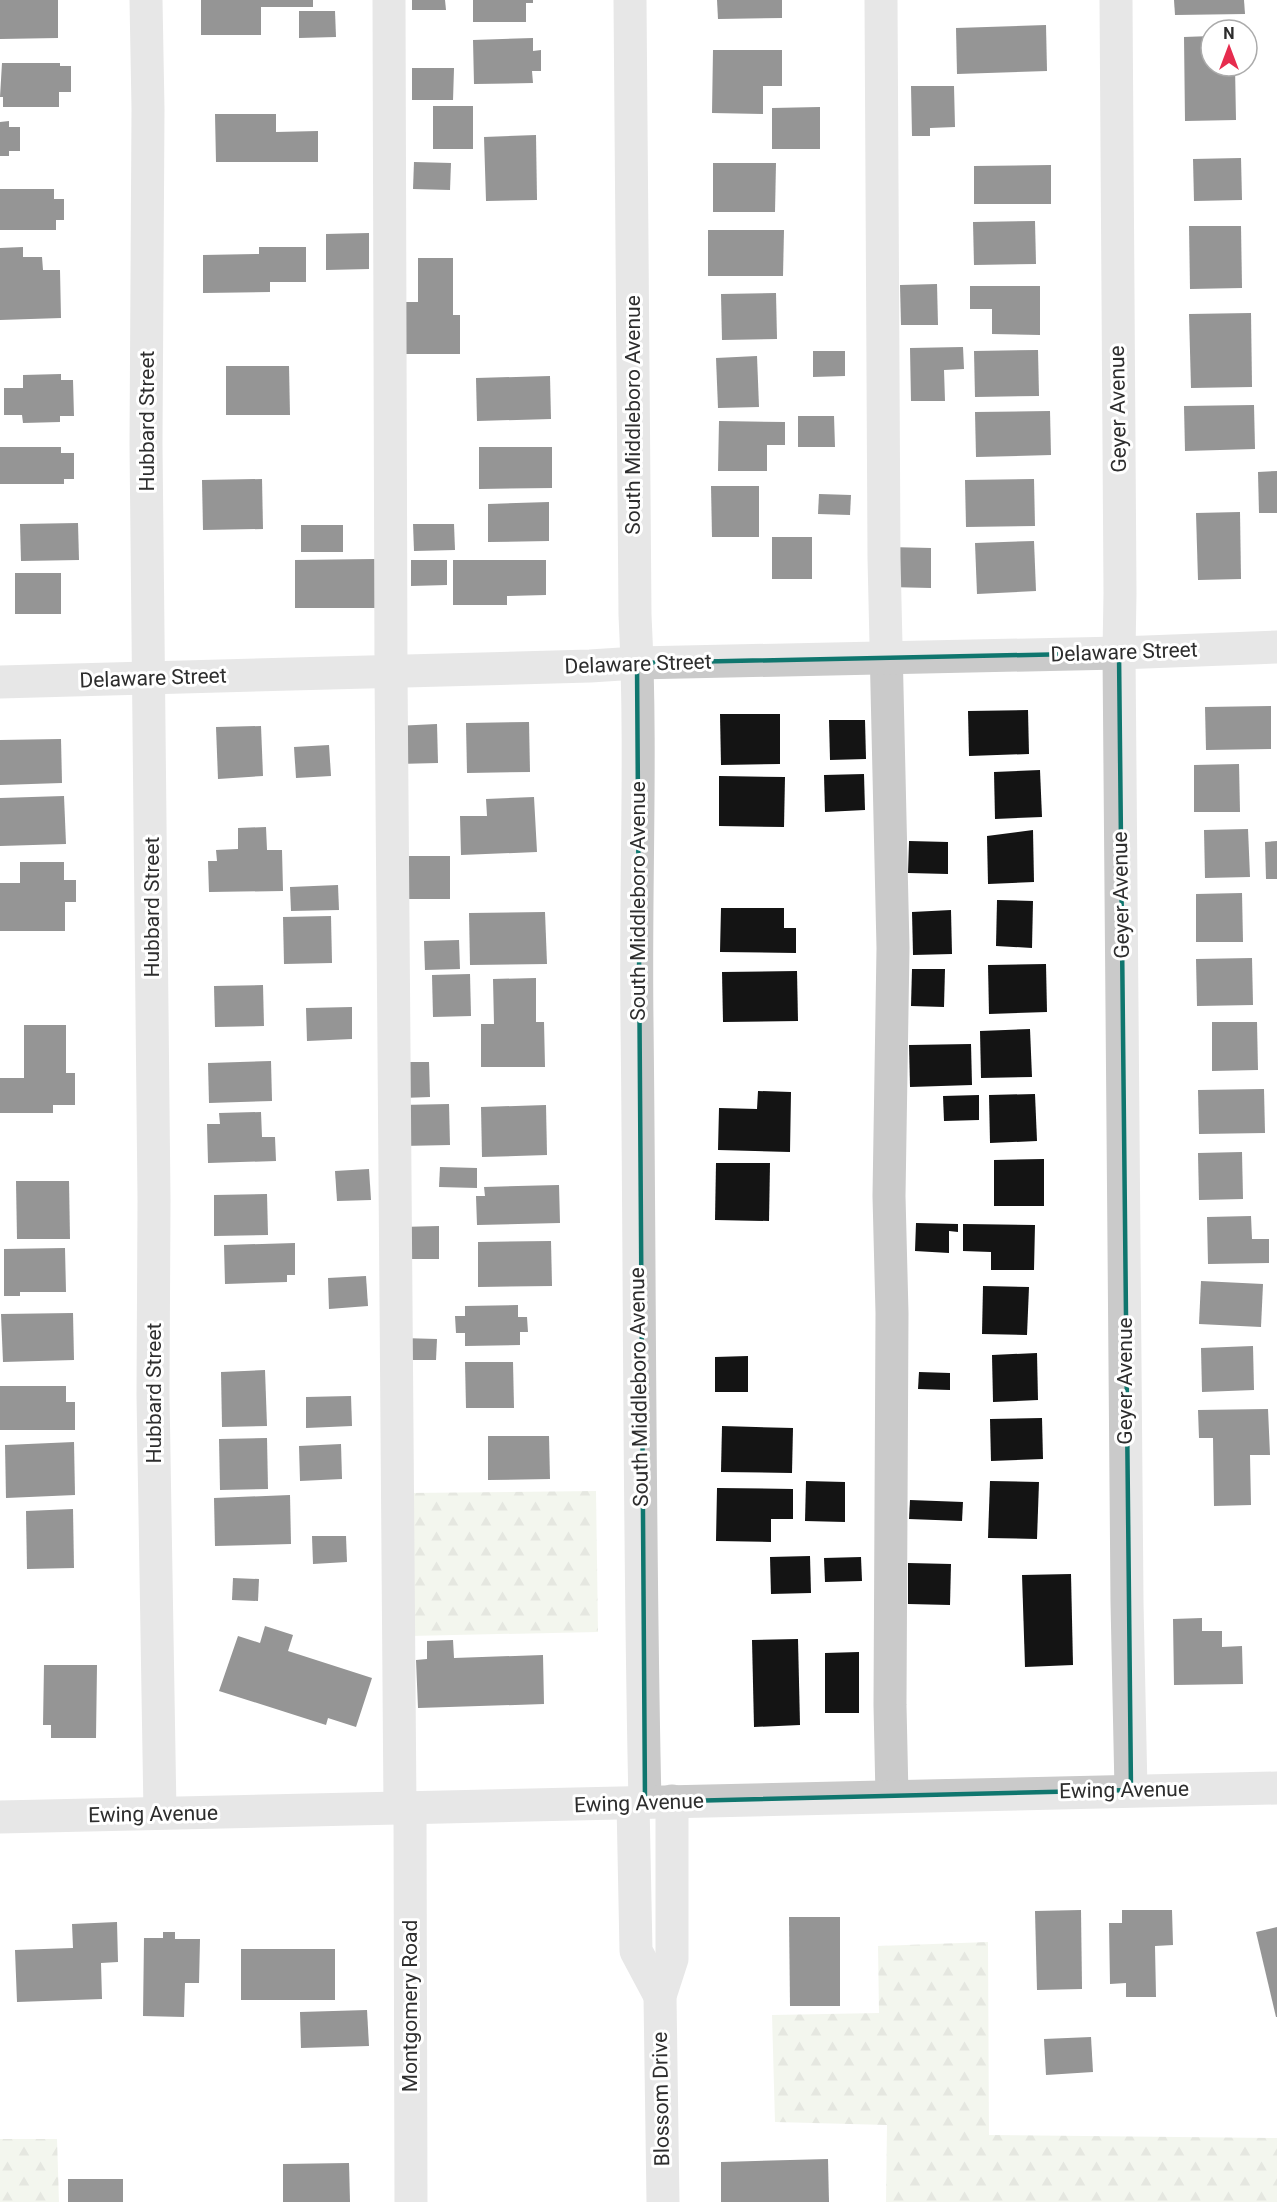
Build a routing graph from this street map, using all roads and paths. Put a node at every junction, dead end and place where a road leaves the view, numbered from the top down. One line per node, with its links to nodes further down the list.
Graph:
1 (146, 0): 11 (street, Hubbard Street)
2 (389, 0): 10 (street, Montgomery Road)
3 (630, 0): 9 (street, South Middleboro Avenue)
4 (881, 0): 8 (street)
5 (1116, 0): 7 (street, Geyer Avenue)
6 (1277, 647): 7 (street, Delaware Street)
7 (1119, 653): 8 (street, Delaware Street); 14 (street, Geyer Avenue)
8 (887, 658): 9 (street, Delaware Street); 15 (street)
9 (637, 663): 10 (street, Delaware Street); 16 (street, South Middleboro Avenue)
10 (391, 671): 11 (street, Delaware Street); 17 (street, Montgomery Road)
11 (150, 677): 12 (street, Delaware Street); 18 (street, Hubbard Street)
12 (0, 682)
13 (1277, 1788): 14 (street, Ewing Avenue)
14 (1131, 1790): 15 (street, Ewing Avenue)
15 (892, 1796): 16 (street, Ewing Avenue)
16 (650, 1802): 17 (street, Ewing Avenue); 21 (street, Blossom Drive)
17 (405, 1809): 18 (street, Ewing Avenue); 20 (street, Montgomery Road)
18 (160, 1813): 19 (street, Ewing Avenue)
19 (0, 1817)
20 (411, 2202)
21 (663, 2202)

